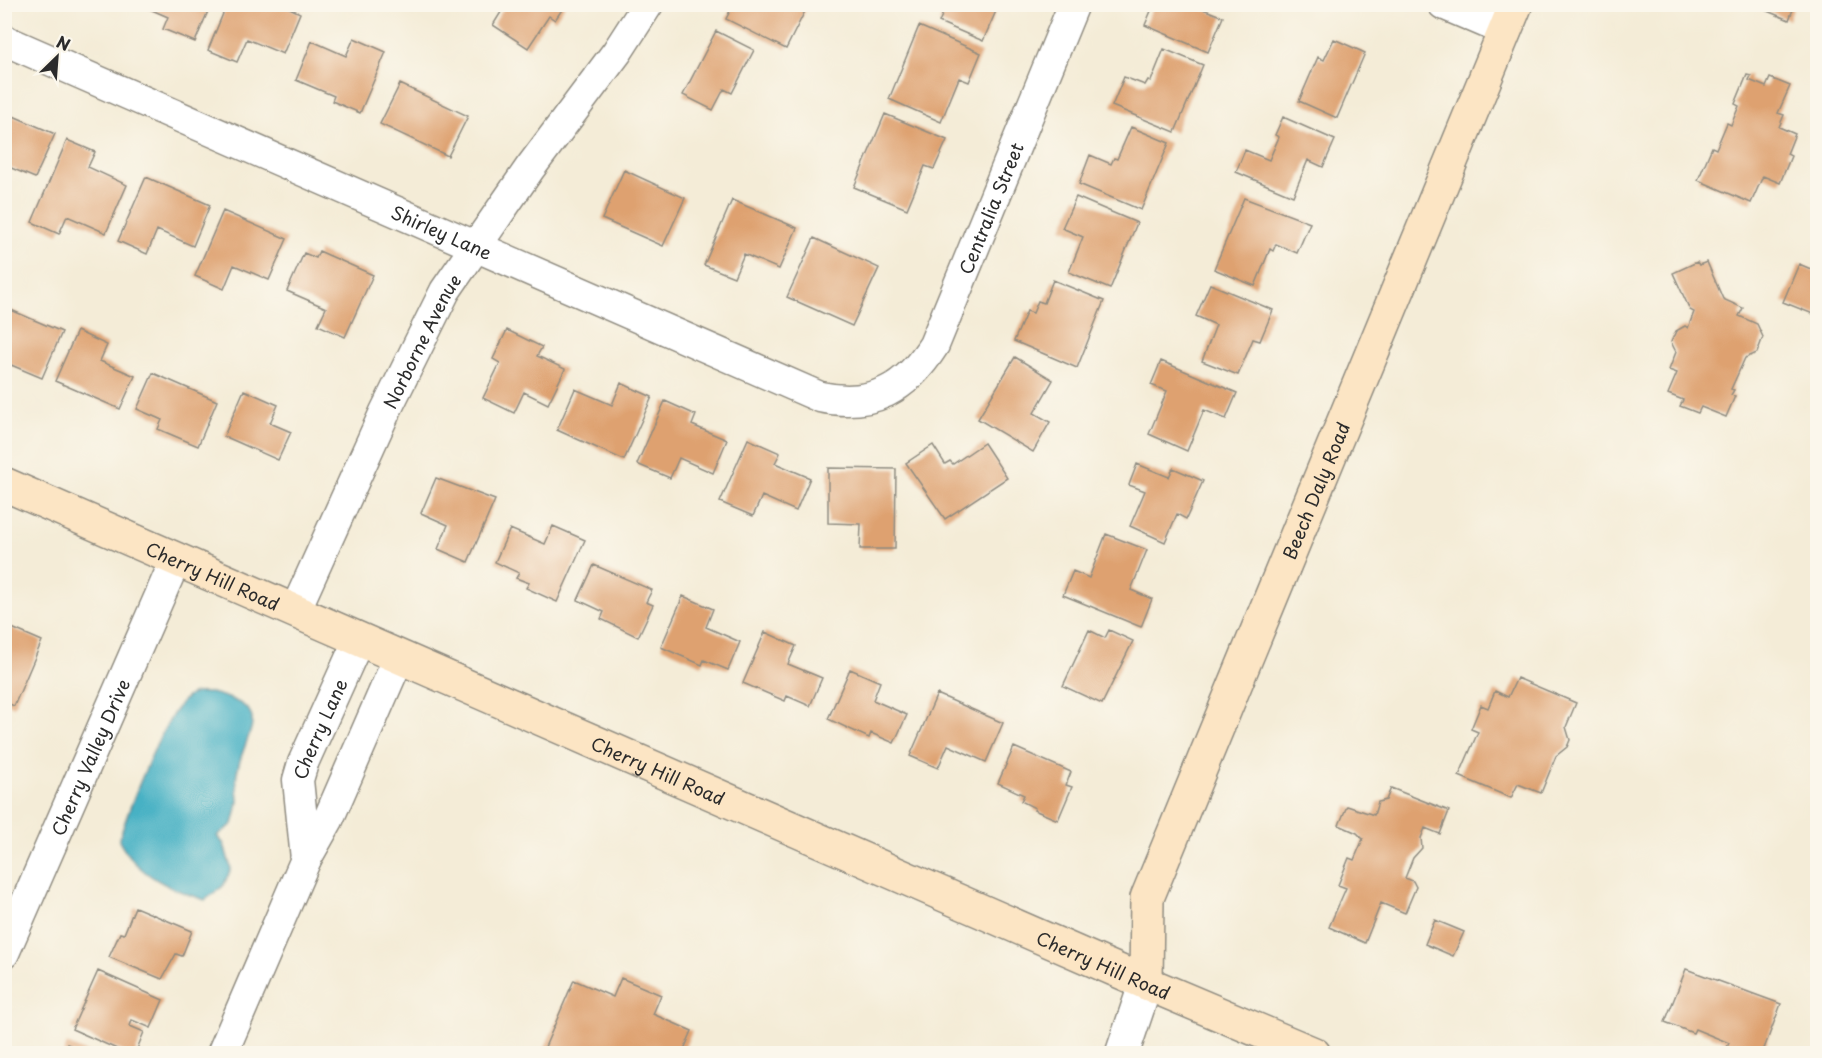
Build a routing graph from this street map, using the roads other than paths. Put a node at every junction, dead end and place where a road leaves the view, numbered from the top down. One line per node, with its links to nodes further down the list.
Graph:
1 (648, 4): 6 (street, Norborne Avenue)
2 (1074, 4): 7 (street, Centralia Street)
3 (1443, 4): 4 (street)
4 (1511, 18): 15 (main road, Beech Daly Road)
5 (4, 40): 6 (street, Shirley Lane)
6 (478, 246): 7 (street, Shirley Lane); 10 (street, Norborne Avenue)
7 (884, 393)
8 (4, 484): 9 (main road, Cherry Hill Road)
9 (176, 559): 10 (main road, Cherry Hill Road); 14 (street, Cherry Valley Drive)
10 (295, 611): 11 (main road, Cherry Hill Road)
11 (359, 639): 12 (main road, Cherry Hill Road); 13 (street, Cherry Lane)
12 (399, 657): 13 (street, Cherry Lane); 15 (main road, Cherry Hill Road)
13 (306, 859): 16 (street, Cherry Lane)
14 (4, 953)
15 (1146, 983): 17 (street); 18 (main road, Cherry Hill Road)
16 (222, 1053)
17 (1122, 1053)
18 (1314, 1053)

